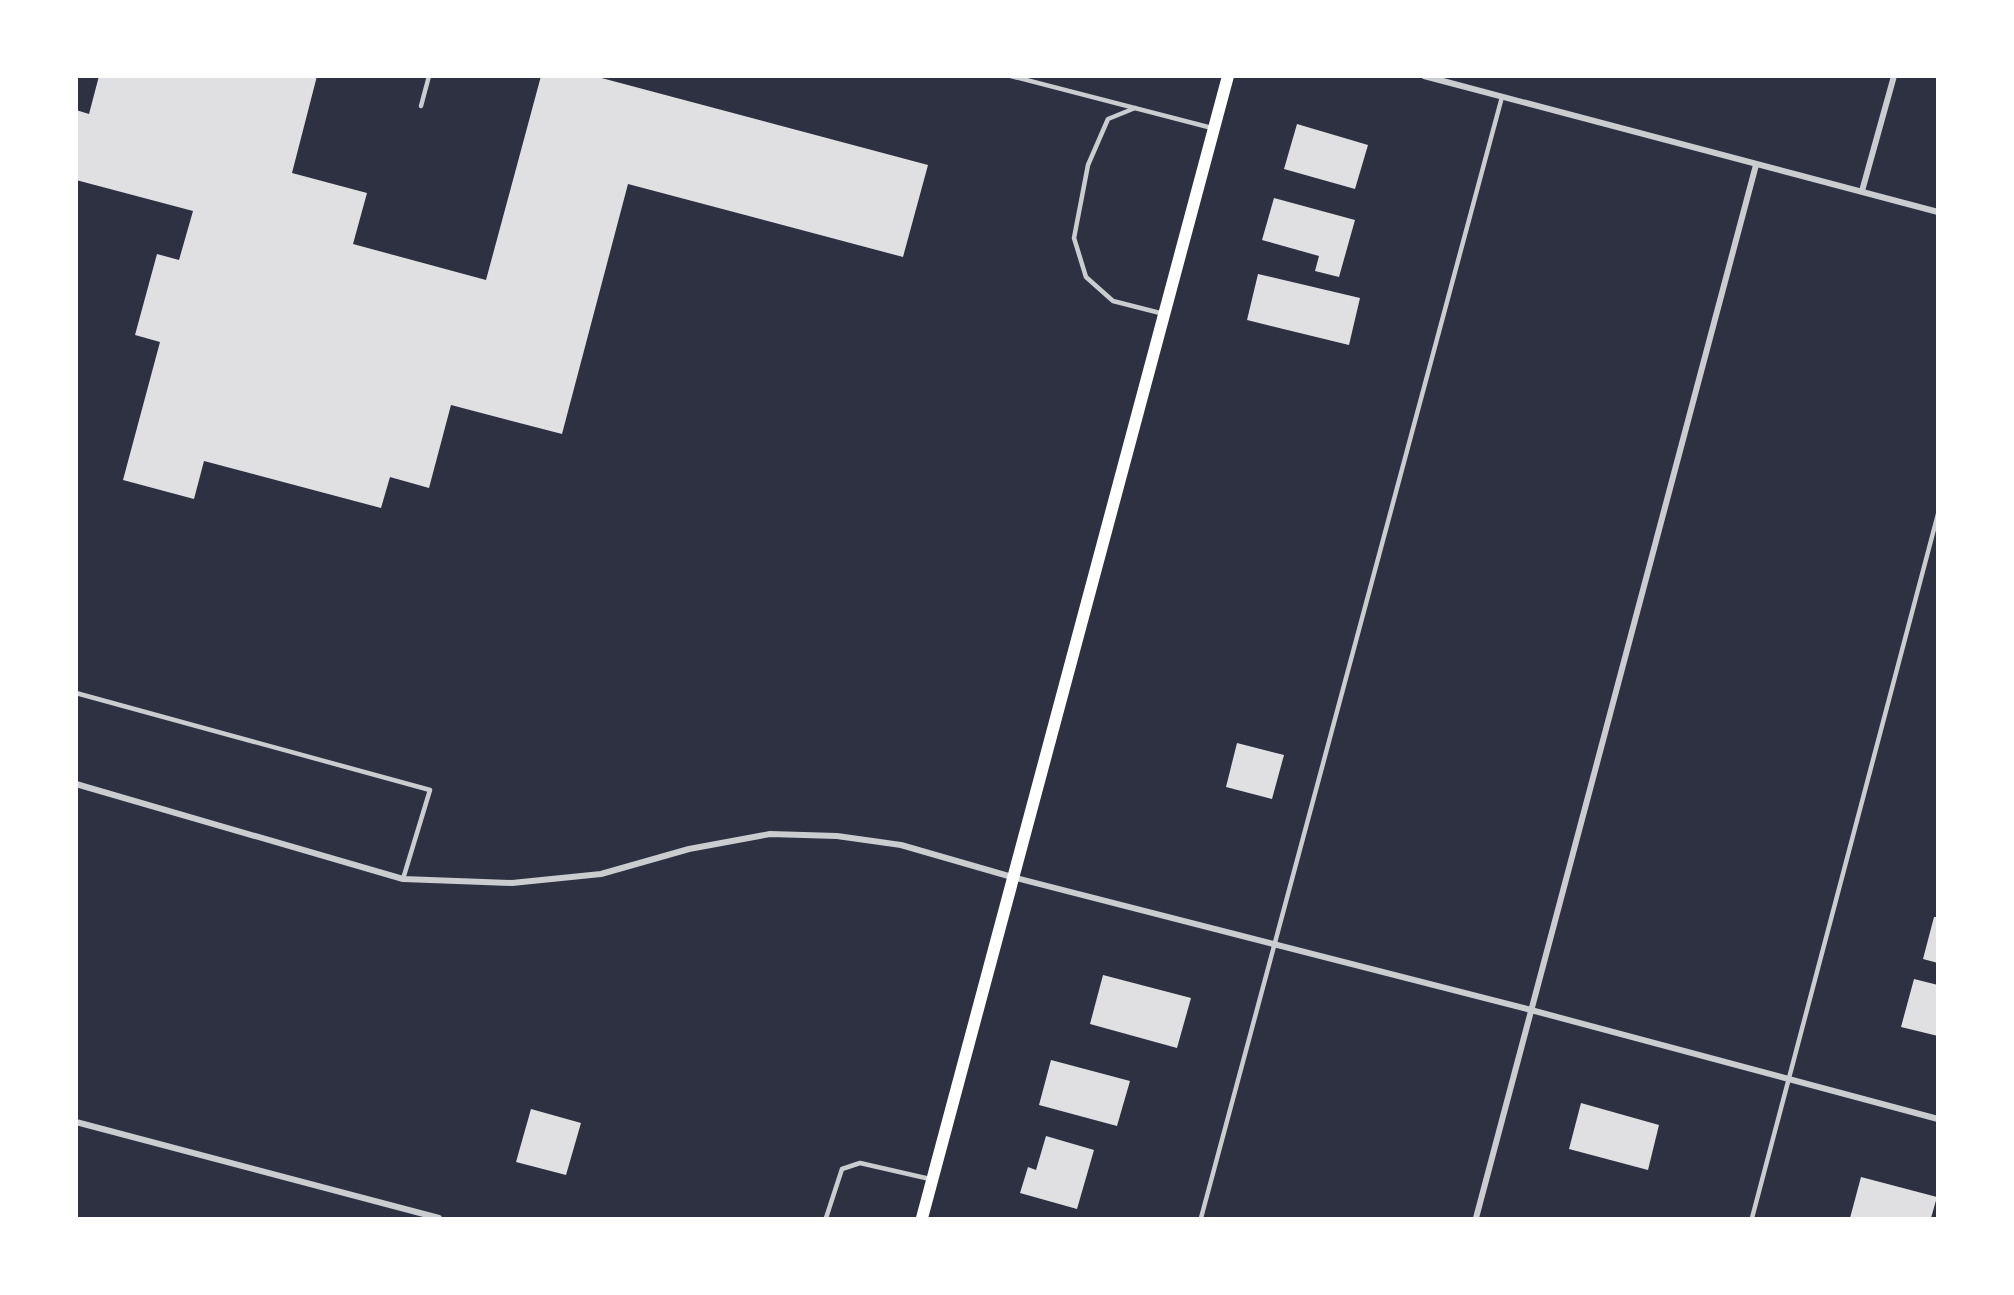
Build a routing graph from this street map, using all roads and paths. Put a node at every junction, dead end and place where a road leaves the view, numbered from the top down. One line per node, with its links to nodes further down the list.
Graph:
1 (429, 76): 7 (lane)
2 (1011, 76): 8 (lane)
3 (1228, 76): 9 (main road)
4 (1424, 76): 6 (street)
5 (1894, 76): 11 (street)
6 (1502, 97): 10 (street); 19 (lane)
7 (421, 106)
8 (1135, 108): 9 (lane); 13 (lane)
9 (1213, 129): 13 (main road)
10 (1756, 165): 11 (street); 20 (street)
11 (1862, 191): 12 (street)
12 (1938, 212)
13 (1164, 314): 17 (main road)
14 (1938, 514): 21 (lane)
15 (76, 693): 18 (lane)
16 (76, 784): 18 (street)
17 (1012, 877): 18 (street); 19 (street); 24 (main road)
18 (402, 879)
19 (1274, 943): 20 (street); 28 (lane)
20 (1531, 1010): 21 (street); 29 (street)
21 (1789, 1079): 22 (street); 30 (lane)
22 (1938, 1119)
23 (76, 1122): 25 (street)
24 (932, 1180): 26 (lane); 27 (main road)
25 (440, 1218)
26 (826, 1218)
27 (922, 1218)
28 (1202, 1218)
29 (1476, 1218)
30 (1752, 1218)

